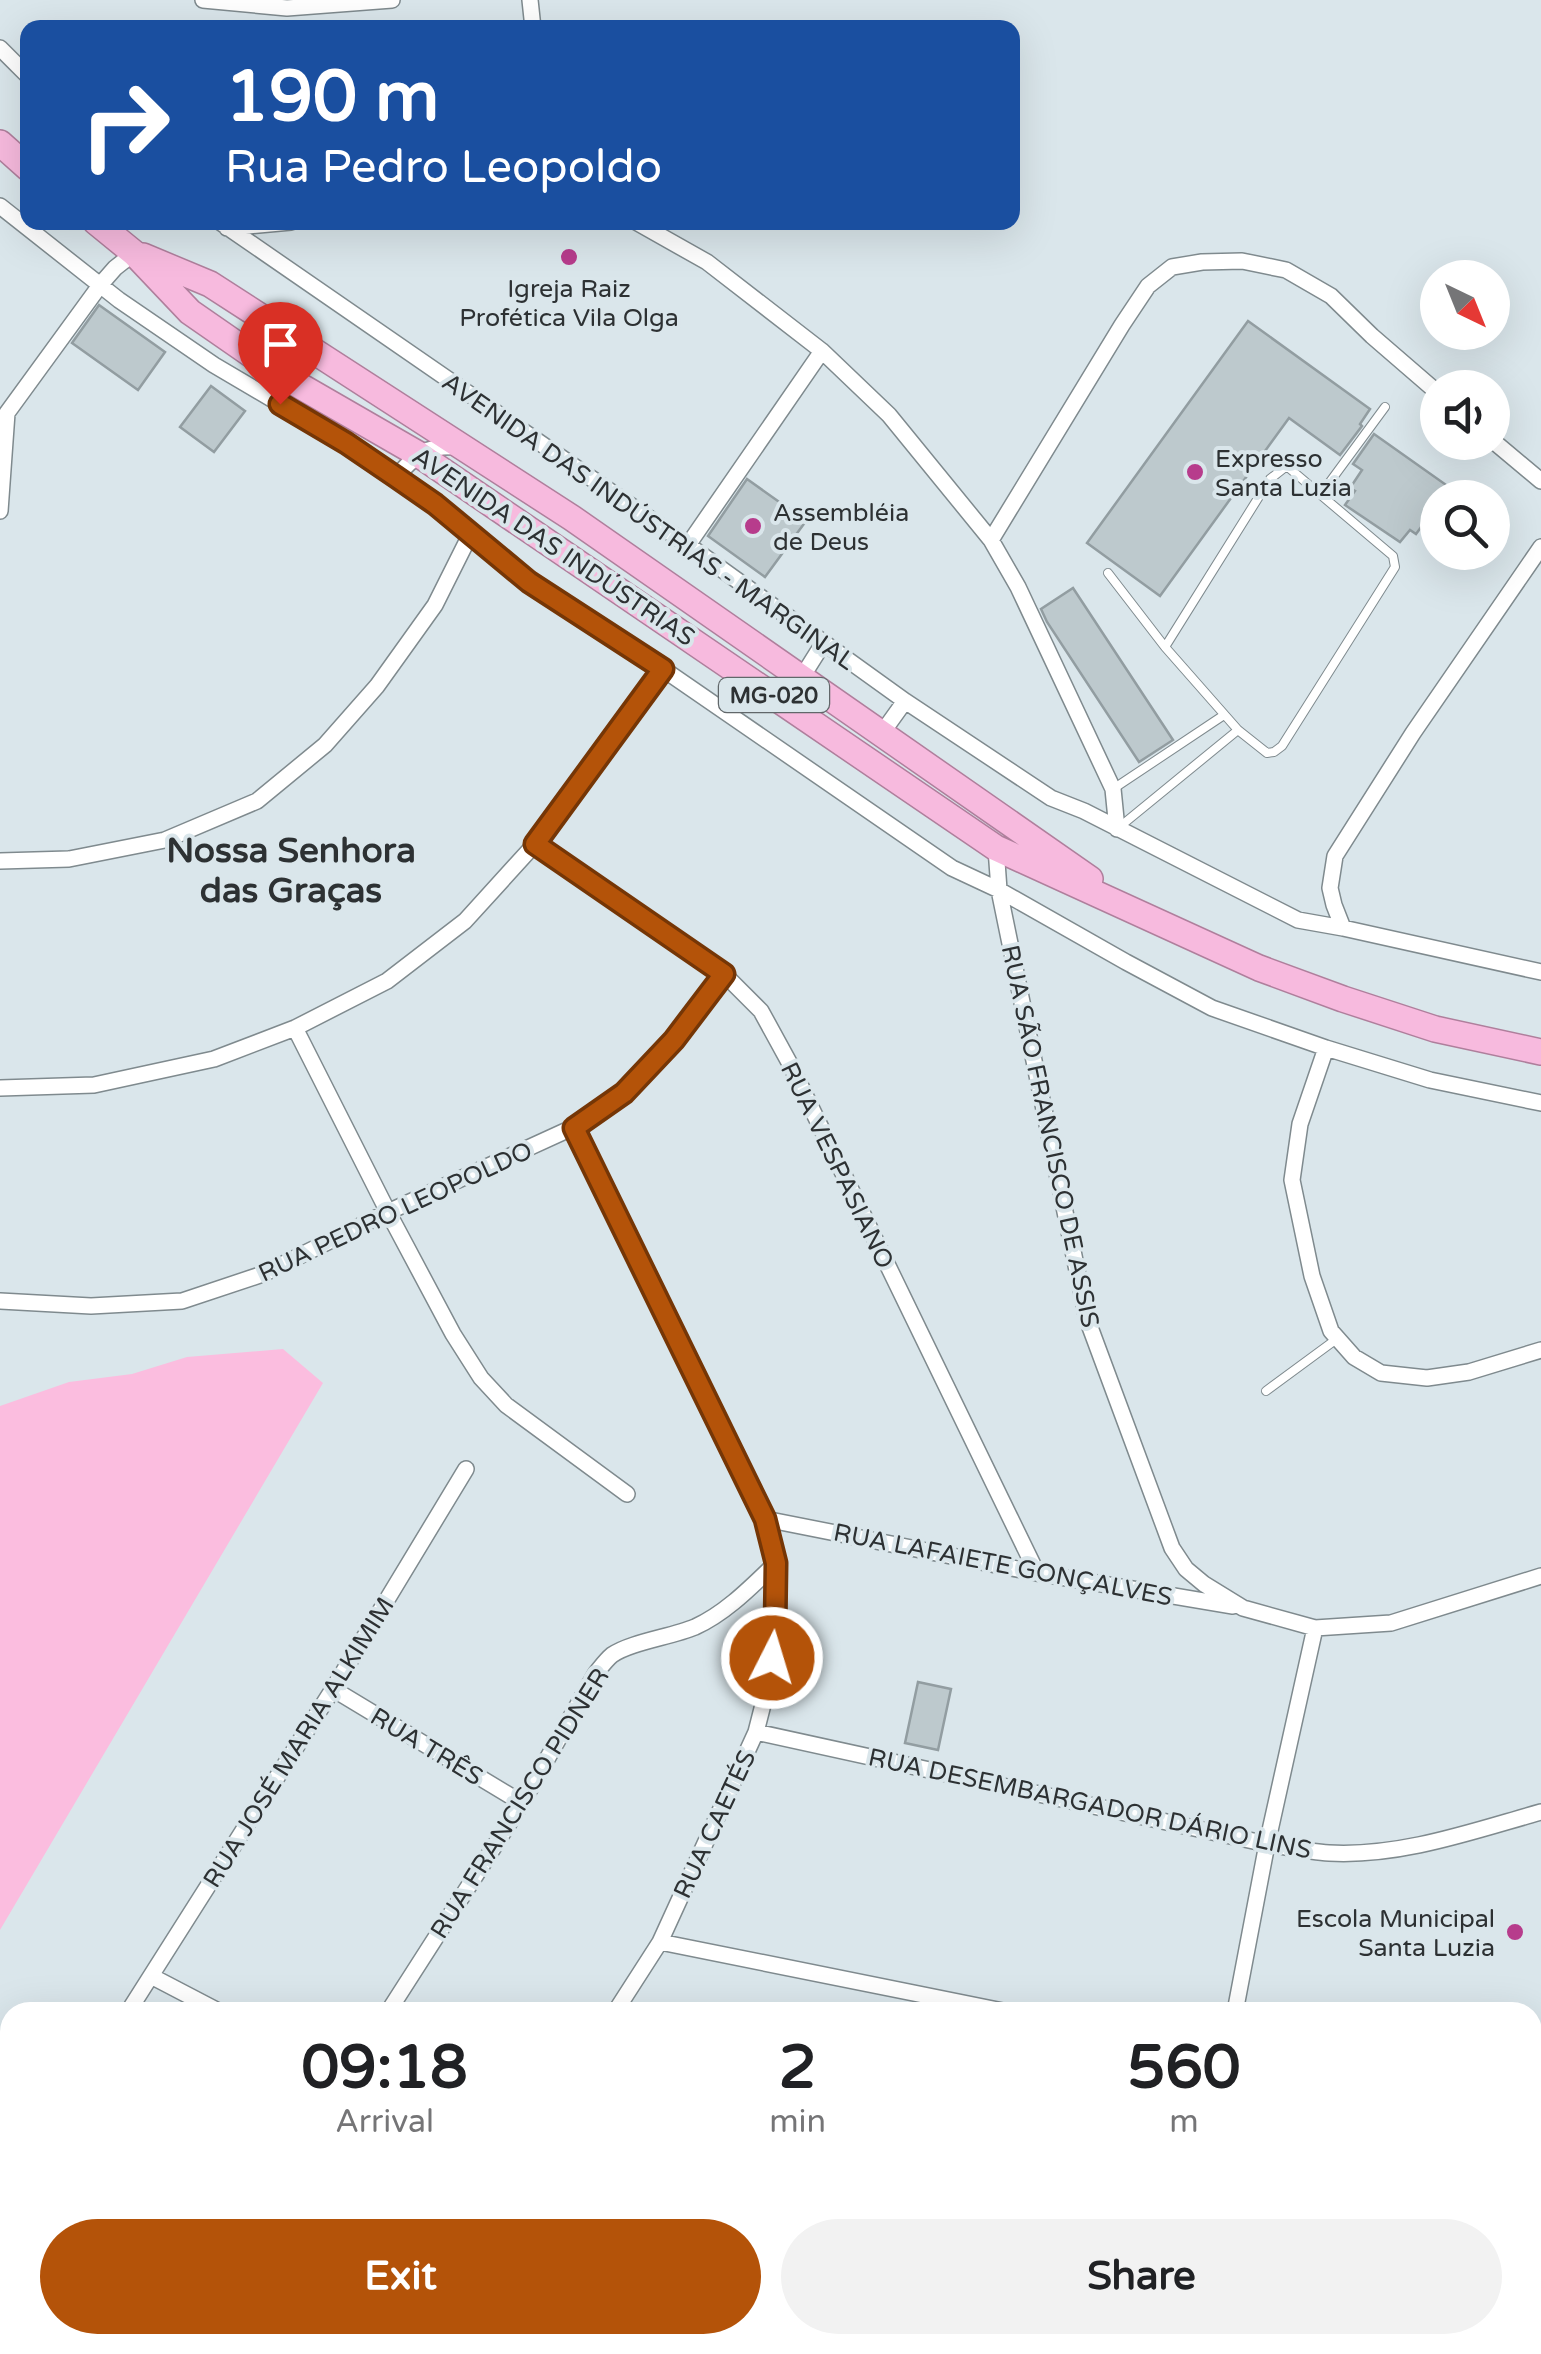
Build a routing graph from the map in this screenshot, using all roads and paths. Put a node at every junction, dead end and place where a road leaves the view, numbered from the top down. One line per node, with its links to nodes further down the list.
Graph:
1 (203, 0): 3 (street)
2 (392, 0): 3 (street)
3 (290, 4)
4 (0, 48): 5 (street)
5 (20, 68)
6 (0, 143): 7 (highway)
7 (20, 161)
8 (0, 206): 9 (street)
9 (20, 222)
10 (31, 230): 15 (street)
11 (106, 230): 14 (highway, AVENIDA DAS INDÚSTRIAS / MG-020)
12 (231, 230): 29 (street, AVENIDA DAS INDÚSTRIAS - MARGINAL)
13 (650, 230): 16 (street)
14 (134, 253): 15 (street); 20 (highway, AVENIDA DAS INDÚSTRIAS / MG-020); 21 (highway, AVENIDA DAS INDÚSTRIAS / MG-020)
15 (100, 284): 19 (street); 23 (street)
16 (822, 351): 28 (street); 29 (street)
17 (1420, 377): 28 (street)
18 (1385, 407): 25 (lane)
19 (4, 413): 26 (street)
20 (462, 448): 21 (street); 35 (highway, AVENIDA DAS INDÚSTRIAS / MG-020)
21 (418, 454): 23 (street); 44 (highway, AVENIDA DAS INDÚSTRIAS / MG-020)
22 (1510, 455): 24 (street)
23 (396, 477): 27 (street)
24 (1541, 481)
25 (1321, 494): 33 (lane); 38 (lane)
26 (0, 512)
27 (470, 535): 34 (street); 45 (street)
28 (991, 540): 40 (street)
29 (688, 545): 32 (street, AVENIDA DAS INDÚSTRIAS - MARGINAL)
30 (1541, 547): 48 (street)
31 (1108, 572): 33 (lane)
32 (824, 642): 35 (street); 36 (street, AVENIDA DAS INDÚSTRIAS - MARGINAL)
33 (1165, 646): 37 (lane)
34 (663, 669): 43 (street); 46 (street)
35 (802, 676): 39 (highway, AVENIDA DAS INDÚSTRIAS / MG-020)
36 (905, 702): 39 (street); 41 (street, AVENIDA DAS INDÚSTRIAS - MARGINAL)
37 (1224, 715): 38 (lane); 40 (lane)
38 (1238, 730): 42 (lane)
39 (882, 733): 47 (highway, AVENIDA DAS INDÚSTRIAS / MG-020)
40 (1113, 789): 41 (street); 42 (street)
41 (1084, 811): 42 (street, AVENIDA DAS INDÚSTRIAS - MARGINAL)
42 (1117, 830): 48 (street, AVENIDA DAS INDÚSTRIAS - MARGINAL)
43 (535, 844): 50 (street, RUA VESPASIANO); 51 (street)
44 (996, 848): 46 (street, RUA SÃO FRANCISCO DE ASSIS); 47 (highway, AVENIDA DAS INDÚSTRIAS / MG-020)
45 (0, 861)
46 (999, 890): 52 (street); 68 (street, RUA SÃO FRANCISCO DE ASSIS)
47 (1142, 915): 53 (highway, AVENIDA DAS INDÚSTRIAS / MG-020)
48 (1343, 928): 49 (street, AVENIDA DAS INDÚSTRIAS - MARGINAL)
49 (1541, 972)
50 (724, 974): 56 (street, RUA PEDRO LEOPOLDO); 66 (street, RUA VESPASIANO)
51 (295, 1028): 54 (street); 57 (street)
52 (1326, 1048): 55 (street); 59 (street)
53 (1541, 1052)
54 (0, 1088)
55 (1541, 1102)
56 (574, 1128): 57 (street, RUA PEDRO LEOPOLDO); 64 (street, RUA CAETÉS)
57 (388, 1212): 58 (street, RUA PEDRO LEOPOLDO); 63 (street)
58 (0, 1301)
59 (1338, 1338): 60 (street); 61 (lane)
60 (1541, 1350)
61 (1266, 1391)
62 (466, 1469): 70 (street, RUA JOSÉ MARIA ALKIMIM)
63 (627, 1494)
64 (765, 1519): 65 (street, RUA CAETÉS); 66 (street, RUA LAFAIETE GONÇALVES)
65 (776, 1563): 71 (street, RUA CAETÉS); 72 (street, RUA FRANCISCO PIDNER)
66 (1037, 1573): 68 (street, RUA LAFAIETE GONÇALVES)
67 (1541, 1576): 69 (street, RUA SÃO FRANCISCO DE ASSIS)
68 (1242, 1608): 69 (street, RUA SÃO FRANCISCO DE ASSIS)
69 (1315, 1628): 74 (street)
70 (333, 1690): 72 (street, RUA TRÊS); 76 (street, RUA JOSÉ MARIA ALKIMIM)
71 (756, 1732): 74 (street, RUA DESEMBARGADOR DÁRIO LINS); 75 (street, RUA CAETÉS)
72 (522, 1803): 79 (street, RUA FRANCISCO PIDNER)
73 (1541, 1812): 74 (street, RUA DESEMBARGADOR DÁRIO LINS)
74 (1267, 1844): 82 (street)
75 (660, 1942): 80 (street, RUA CAETÉS); 81 (street)
76 (151, 1976): 77 (street, RUA JOSÉ MARIA ALKIMIM); 78 (street)
77 (134, 2002)
78 (201, 2002)
79 (394, 2002)
80 (622, 2002)
81 (958, 2002)
82 (1237, 2002)

